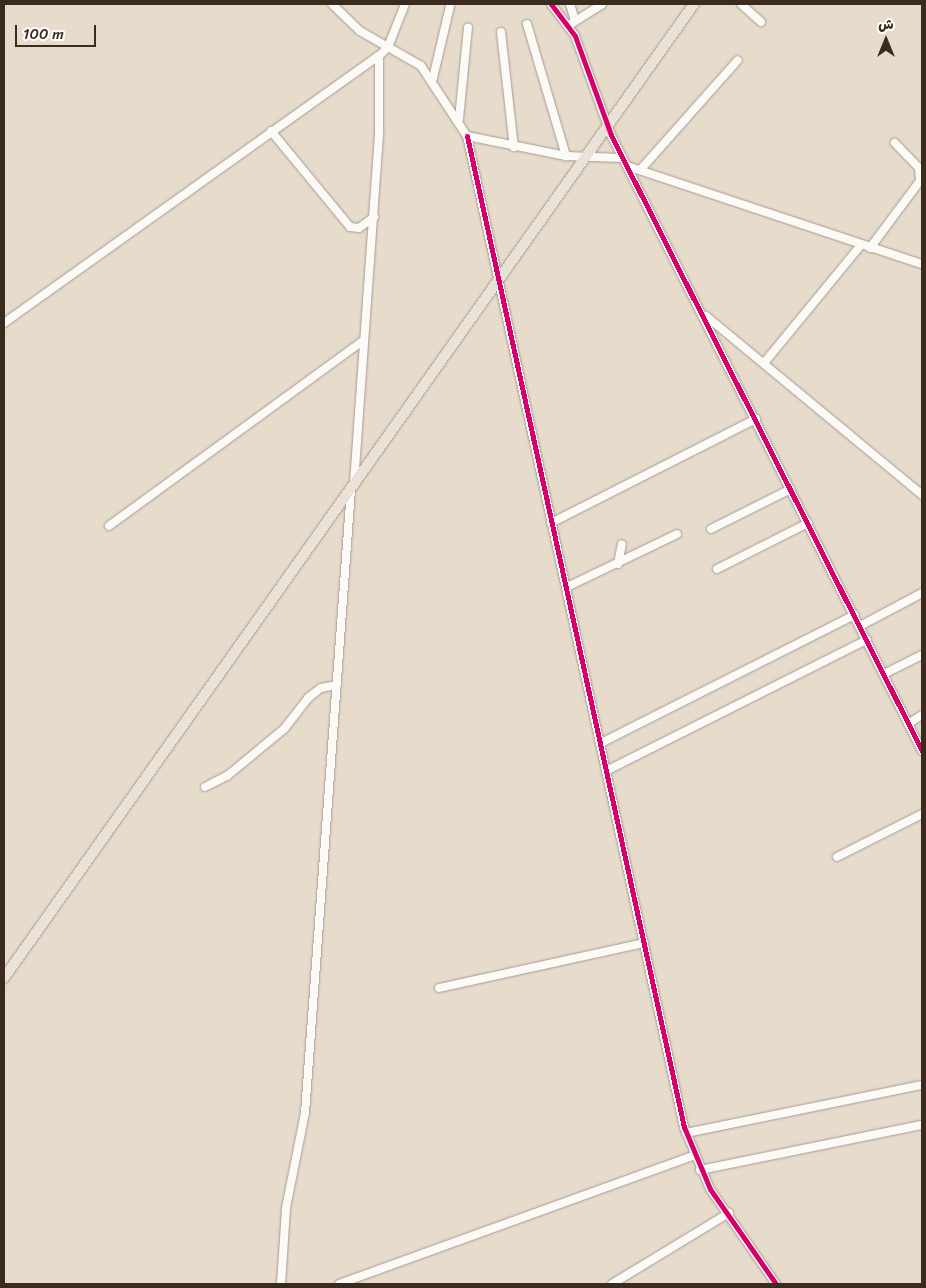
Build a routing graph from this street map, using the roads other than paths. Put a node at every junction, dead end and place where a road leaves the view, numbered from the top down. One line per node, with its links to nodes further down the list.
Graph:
1 (332, 4): 14 (street)
2 (405, 4): 14 (street)
3 (551, 4): 10 (street)
4 (570, 4): 10 (street)
5 (602, 4): 10 (street)
6 (694, 4): 19 (main road)
7 (742, 4): 9 (street)
8 (450, 6): 17 (street)
9 (761, 22)
10 (572, 23): 19 (street)
11 (527, 24): 24 (street)
12 (468, 27): 18 (street)
13 (501, 32): 23 (street)
14 (388, 47): 15 (street); 17 (street)
15 (379, 56): 20 (street); 29 (street)
16 (738, 60): 28 (street)
17 (433, 78): 18 (street)
18 (459, 119): 21 (street)
19 (607, 130): 25 (street); 26 (main road)
20 (271, 131): 29 (street); 35 (street)
21 (467, 136): 23 (street); 33 (street)
22 (895, 144): 31 (street)
23 (514, 147): 24 (street)
24 (566, 156): 26 (street)
25 (622, 158): 26 (street); 27 (street)
26 (583, 161): 33 (main road)
27 (627, 166): 28 (street); 34 (street)
28 (642, 168): 30 (street)
29 (374, 217): 36 (street)
30 (861, 245): 31 (street); 37 (street)
31 (870, 248): 32 (street)
32 (922, 264)
33 (497, 283): 39 (main road); 43 (street)
34 (702, 311): 37 (street); 38 (street)
35 (4, 323)
36 (363, 341): 39 (street); 44 (street)
37 (764, 363): 41 (street)
38 (756, 419): 40 (street); 43 (street)
39 (353, 486): 57 (street); 67 (main road)
40 (791, 490): 42 (street); 45 (street)
41 (922, 495)
42 (808, 522): 49 (street); 52 (street)
43 (551, 523): 50 (street)
44 (109, 526)
45 (711, 529)
46 (676, 534): 48 (street)
47 (622, 544): 48 (street)
48 (618, 564): 50 (street)
49 (717, 569)
50 (567, 587): 60 (street)
51 (922, 593): 53 (street)
52 (854, 615): 53 (street); 60 (street)
53 (860, 626): 54 (street)
54 (867, 640): 56 (street); 62 (street)
55 (922, 655): 56 (street)
56 (884, 674): 59 (street)
57 (337, 686): 63 (street); 75 (street)
58 (922, 715): 59 (street)
59 (908, 724): 61 (street)
60 (600, 744): 62 (street)
61 (922, 751)
62 (606, 771): 66 (street)
63 (205, 787)
64 (922, 814): 65 (street)
65 (837, 856)
66 (644, 943): 68 (street); 71 (street)
67 (4, 978)
68 (439, 988)
69 (922, 1085): 71 (street)
70 (922, 1125): 73 (street)
71 (686, 1133): 72 (street)
72 (693, 1156): 73 (street); 76 (street)
73 (700, 1170): 74 (street)
74 (729, 1214): 77 (street); 78 (street)
75 (281, 1284)
76 (338, 1284)
77 (612, 1284)
78 (776, 1284)

